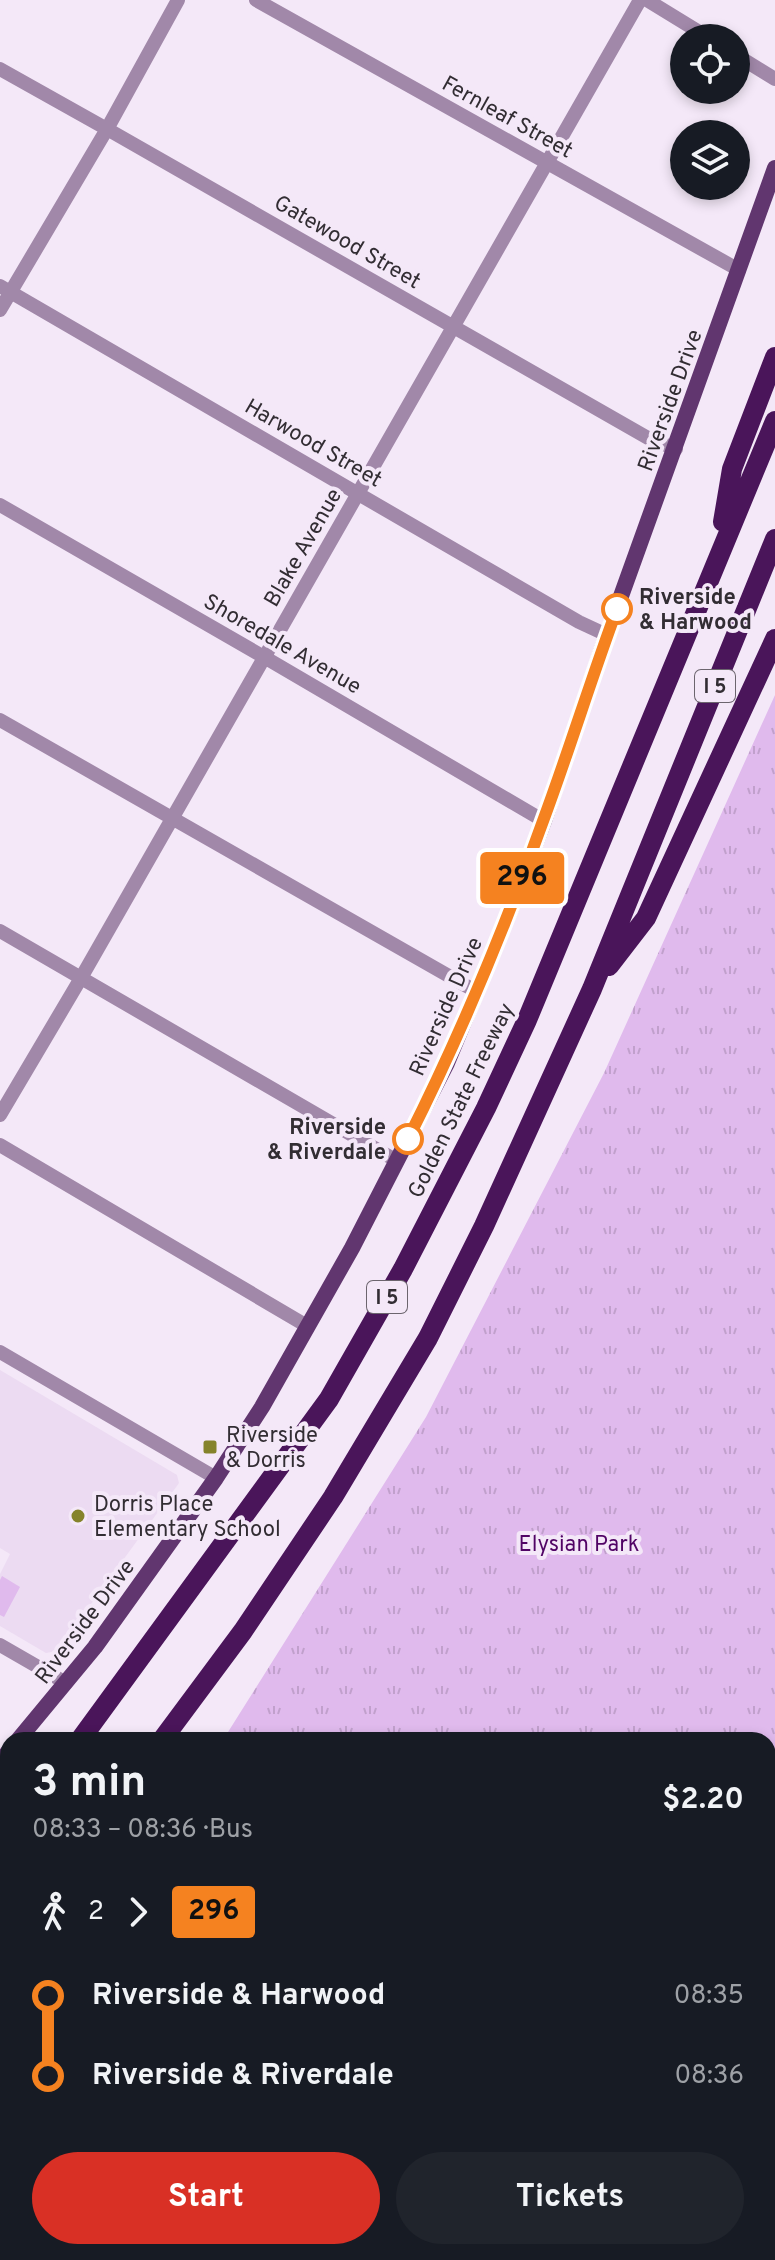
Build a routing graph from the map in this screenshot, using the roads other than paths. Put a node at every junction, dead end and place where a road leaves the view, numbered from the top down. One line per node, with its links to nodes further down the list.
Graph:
1 (178, 0): 9 (street)
2 (256, 0): 10 (street, Fernleaf Street)
3 (640, 0): 10 (street, Blake Avenue)
4 (647, 0): 5 (street)
5 (686, 24)
6 (750, 64): 8 (street)
7 (0, 69): 9 (street, Gatewood Street)
8 (775, 79)
9 (107, 129): 13 (street); 15 (street, Gatewood Street)
10 (547, 163): 12 (street, Fernleaf Street); 15 (street, Blake Avenue)
11 (775, 168): 12 (main road, Riverside Drive)
12 (739, 270): 18 (main road, Riverside Drive)
13 (5, 289): 14 (street); 19 (street, Harwood Street)
14 (0, 310)
15 (454, 327): 18 (street, Gatewood Street); 19 (street, Blake Avenue)
16 (775, 357): 22 (highway)
17 (775, 421): 22 (highway, Golden State Freeway / I 5)
18 (676, 449): 23 (main road, Riverside Drive)
19 (358, 493): 23 (street, Harwood Street); 25 (street, Blake Avenue)
20 (0, 505): 25 (street, Shoredale Avenue)
21 (775, 539): 31 (highway, I 5)
22 (717, 558): 42 (highway, Golden State Freeway / I 5)
23 (607, 635): 28 (main road, Riverside Drive)
24 (775, 639): 31 (highway)
25 (264, 657): 27 (street, Blake Avenue); 28 (street, Shoredale Avenue)
26 (0, 720): 27 (street)
27 (171, 820): 30 (street, Blake Avenue); 32 (street)
28 (544, 821): 32 (main road, Riverside Drive)
29 (0, 931): 30 (street)
30 (81, 978): 33 (street, Blake Avenue); 35 (street)
31 (592, 989): 43 (highway, I 5)
32 (477, 992): 35 (main road, Riverside Drive)
33 (0, 1115)
34 (0, 1145): 36 (street)
35 (397, 1161): 36 (main road, Riverside Drive)
36 (307, 1326): 38 (main road, Riverside Drive)
37 (0, 1352): 38 (street)
38 (216, 1478): 40 (main road, Riverside Drive)
39 (0, 1645): 40 (street)
40 (66, 1683): 41 (main road, Riverside Drive)
41 (25, 1732)
42 (86, 1732)
43 (168, 1732)

